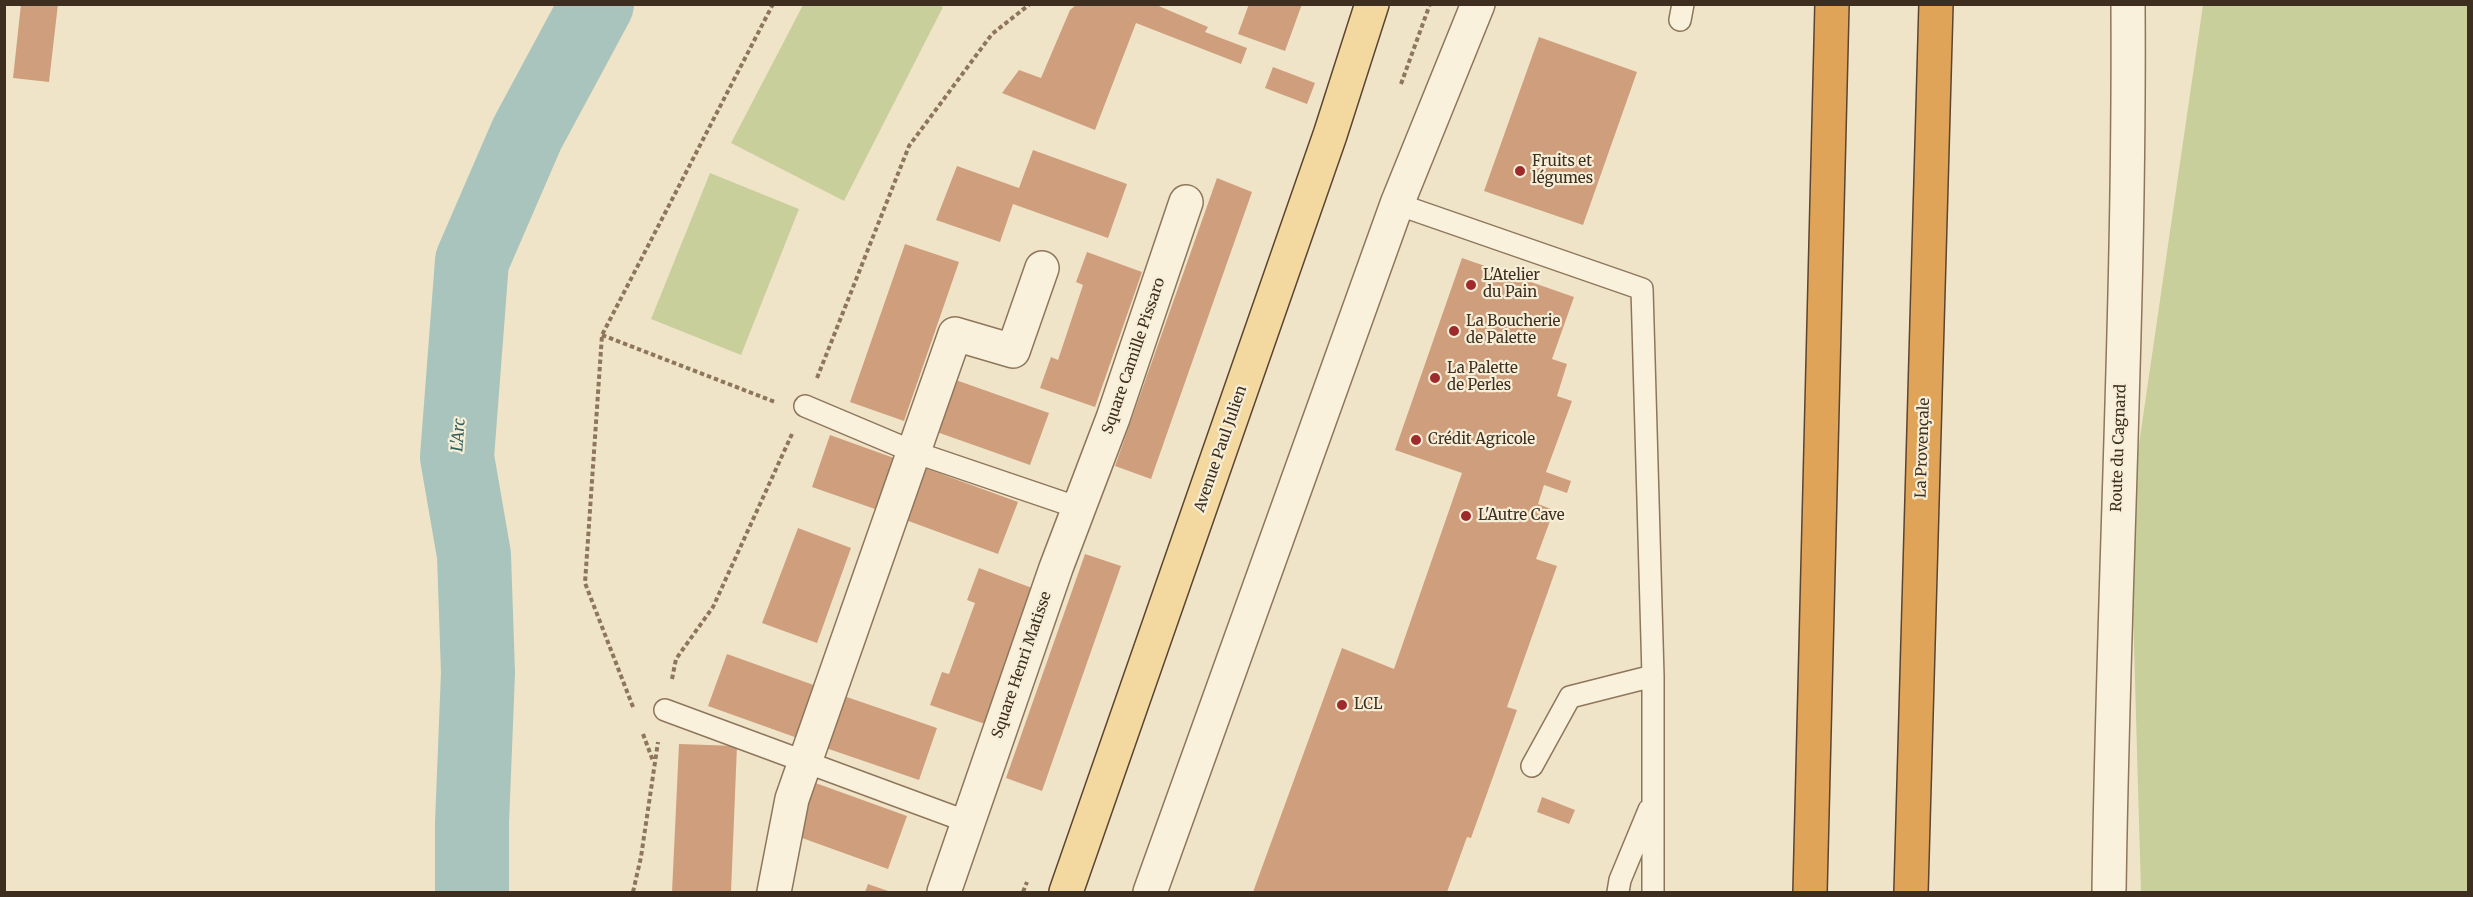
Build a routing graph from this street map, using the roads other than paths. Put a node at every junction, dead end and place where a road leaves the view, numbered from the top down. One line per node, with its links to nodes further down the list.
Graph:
1 (1372, 4): 20 (main road, Avenue Paul Julien)
2 (1478, 4): 7 (street)
3 (1832, 4): 24 (highway)
4 (1936, 4): 25 (highway, La Provençale)
5 (2128, 4): 26 (street, Route du Cagnard)
6 (1186, 202): 11 (street, Square Camille Pissaro)
7 (1397, 204): 12 (lane); 21 (street)
8 (1042, 268): 10 (street)
9 (806, 406): 10 (lane)
10 (914, 452): 11 (lane); 14 (street)
11 (1079, 508): 17 (street, Square Henri Matisse)
12 (1653, 676): 15 (lane); 16 (lane)
13 (665, 710): 14 (lane)
14 (806, 761): 17 (lane); 18 (street)
15 (1532, 766)
16 (1652, 801): 22 (lane); 23 (lane)
17 (968, 822): 19 (street, Square Henri Matisse)
18 (774, 892)
19 (944, 892)
20 (1066, 892)
21 (1150, 892)
22 (1618, 892)
23 (1653, 892)
24 (1810, 892)
25 (1911, 892)
26 (2109, 892)

